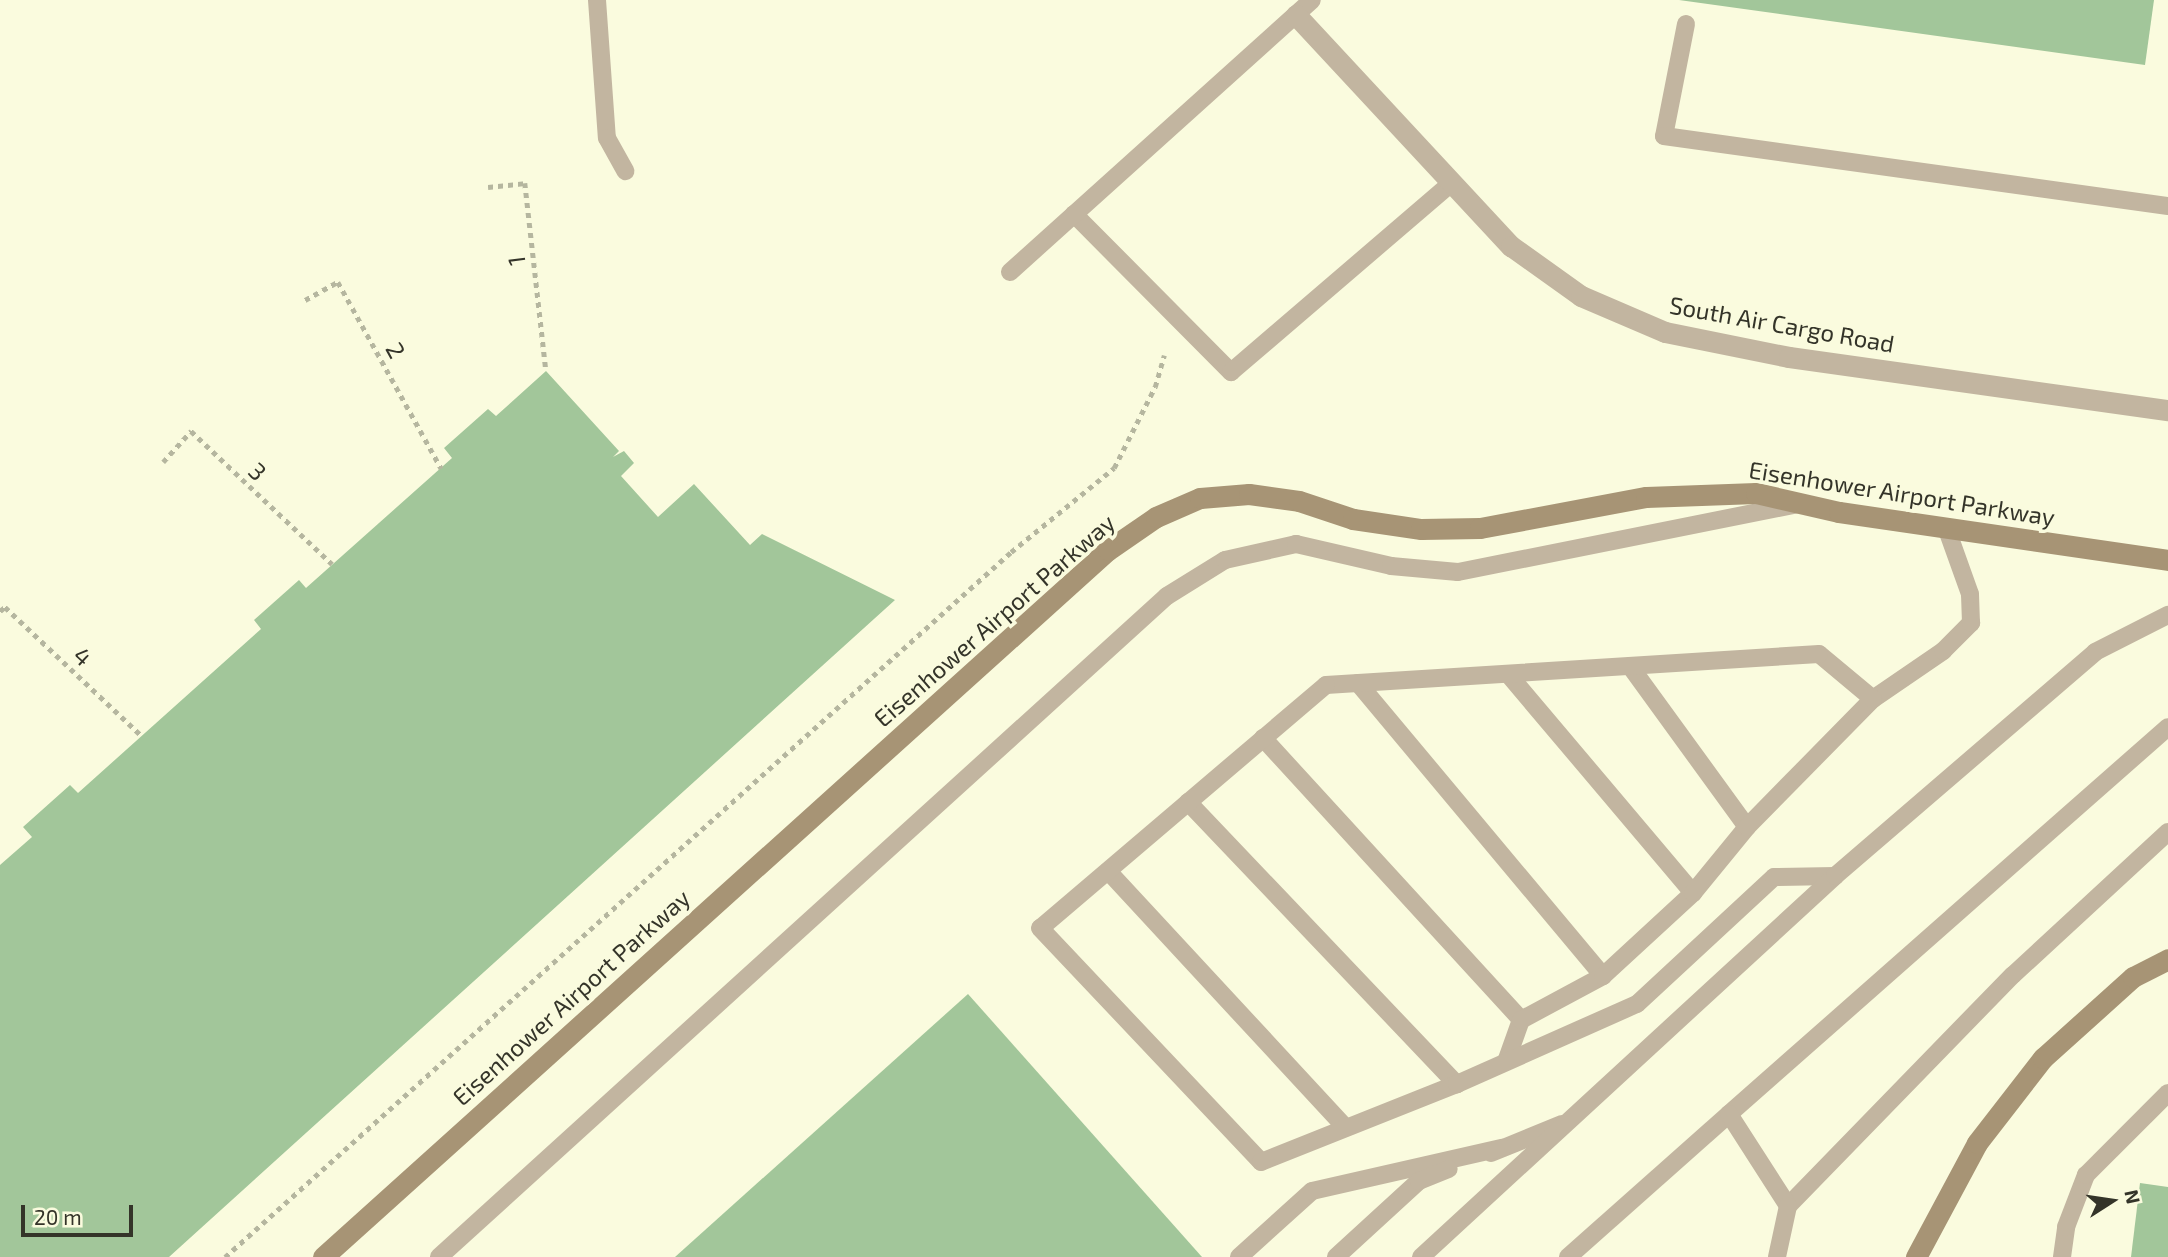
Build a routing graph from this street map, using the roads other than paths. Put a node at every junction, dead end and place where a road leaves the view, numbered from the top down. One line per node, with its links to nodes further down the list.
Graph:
1 (597, 0): 5 (lane)
2 (1312, 0): 3 (lane)
3 (1296, 15): 6 (street, South Air Cargo Road); 8 (lane)
4 (1686, 24): 7 (lane)
5 (625, 171)
6 (1450, 184): 8 (lane); 10 (street, South Air Cargo Road)
7 (2168, 206)
8 (1074, 214): 9 (lane)
9 (1010, 272)
10 (2168, 410)
11 (1801, 503): 12 (main road, Eisenhower Airport Parkway); 39 (main road, Eisenhower Airport Parkway); 40 (lane)
12 (1946, 527): 13 (main road, Eisenhower Airport Parkway); 18 (lane)
13 (2168, 560)
14 (2168, 615): 25 (lane)
15 (1630, 666): 16 (lane); 18 (lane); 22 (lane)
16 (1508, 674): 17 (lane); 26 (lane)
17 (1358, 683): 20 (lane); 28 (lane)
18 (1873, 698): 22 (lane)
19 (2168, 727): 33 (lane)
20 (1263, 738): 21 (lane); 29 (lane)
21 (1188, 802): 24 (lane); 31 (lane)
22 (1747, 827): 26 (lane)
23 (2168, 832): 37 (lane)
24 (1108, 871): 35 (lane); 35 (lane)
25 (1835, 876): 30 (lane); 34 (lane)
26 (1693, 893): 28 (lane)
27 (2168, 958): 45 (main road)
28 (1603, 975): 29 (lane)
29 (1521, 1020): 30 (lane)
30 (1507, 1059): 31 (lane)
31 (1457, 1084): 35 (lane)
32 (2166, 1096): 46 (lane)
33 (1729, 1114): 37 (lane); 38 (lane)
34 (1575, 1119): 36 (lane); 43 (lane)
35 (1345, 1127)
36 (1502, 1149): 41 (lane); 42 (lane)
37 (1788, 1206): 44 (lane)
38 (1572, 1256)
39 (323, 1257)
40 (439, 1257)
41 (1240, 1257)
42 (1336, 1257)
43 (1421, 1257)
44 (1777, 1257)
45 (1916, 1257)
46 (2062, 1257)

